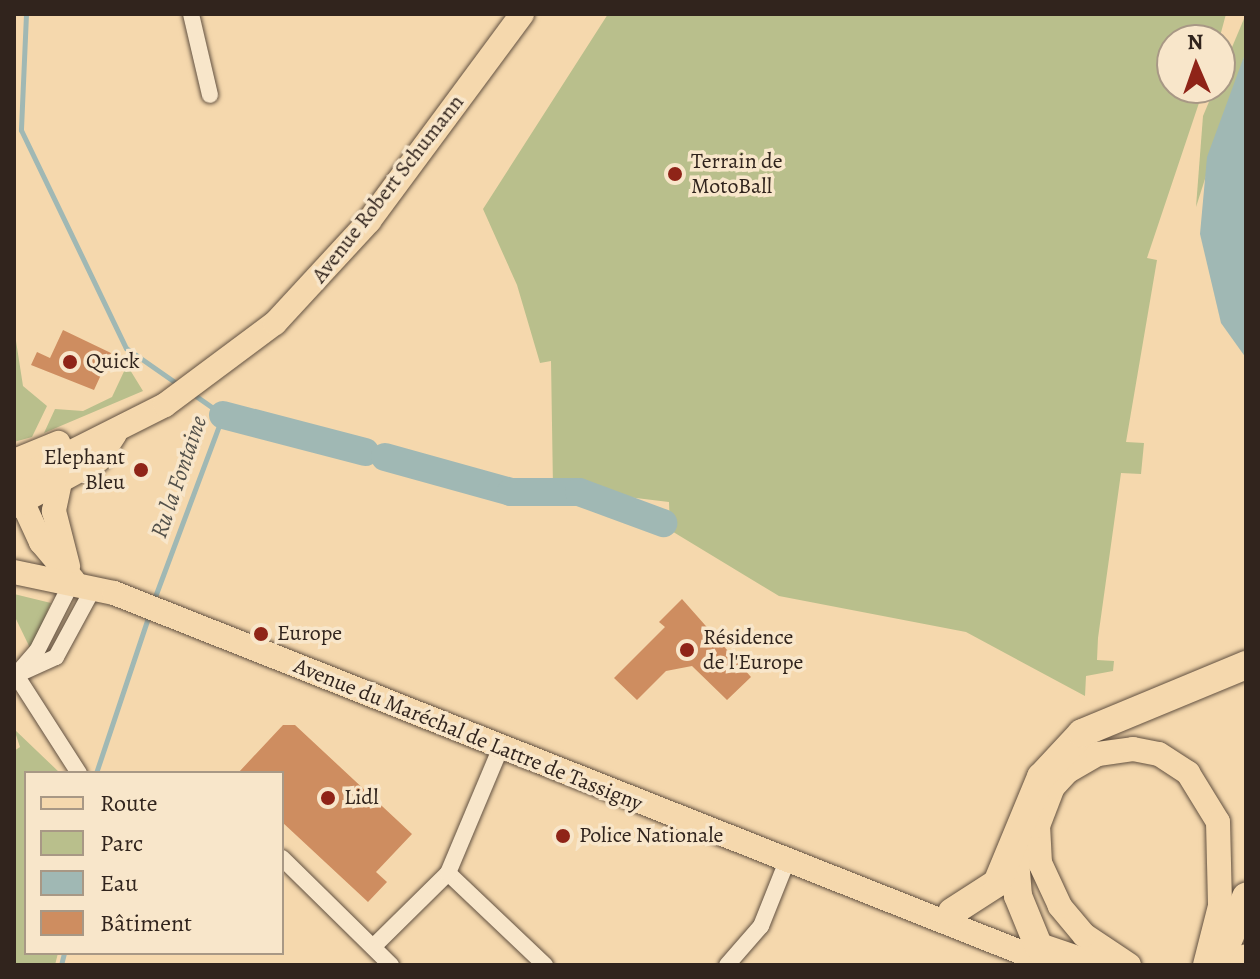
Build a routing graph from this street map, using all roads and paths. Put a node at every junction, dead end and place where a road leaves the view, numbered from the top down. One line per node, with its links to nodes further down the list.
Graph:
1 (191, 14): 3 (street)
2 (522, 14): 4 (main road, Avenue Robert Schumann)
3 (210, 95)
4 (118, 428): 5 (main road, Avenue Robert Schumann); 6 (main road)
5 (19, 480): 6 (main road); 8 (main road)
6 (60, 482): 8 (main road)
7 (16, 569): 8 (main road, Avenue du Maréchal de Lattre de Tassigny)
8 (83, 584): 10 (street); 11 (main road, Avenue du Maréchal de Lattre de Tassigny)
9 (1246, 665): 13 (highway)
10 (15, 676): 12 (street)
11 (500, 749): 15 (main road, Avenue du Maréchal de Lattre de Tassigny); 16 (street)
12 (78, 771)
13 (1014, 847): 19 (highway); 21 (highway)
14 (284, 860): 20 (street)
15 (787, 861): 18 (main road, Avenue du Maréchal de Lattre de Tassigny); 25 (street)
16 (448, 873): 20 (street); 24 (street)
17 (1246, 897): 29 (highway)
18 (909, 907): 19 (main road); 21 (main road)
19 (952, 912): 21 (main road)
20 (373, 947): 23 (street)
21 (1049, 958): 26 (main road)
22 (1246, 958): 30 (highway)
23 (391, 965)
24 (545, 965)
25 (727, 965)
26 (1098, 965)
27 (1129, 965): 28 (main road)
28 (1205, 965)
29 (1218, 965)
30 (1244, 965)

